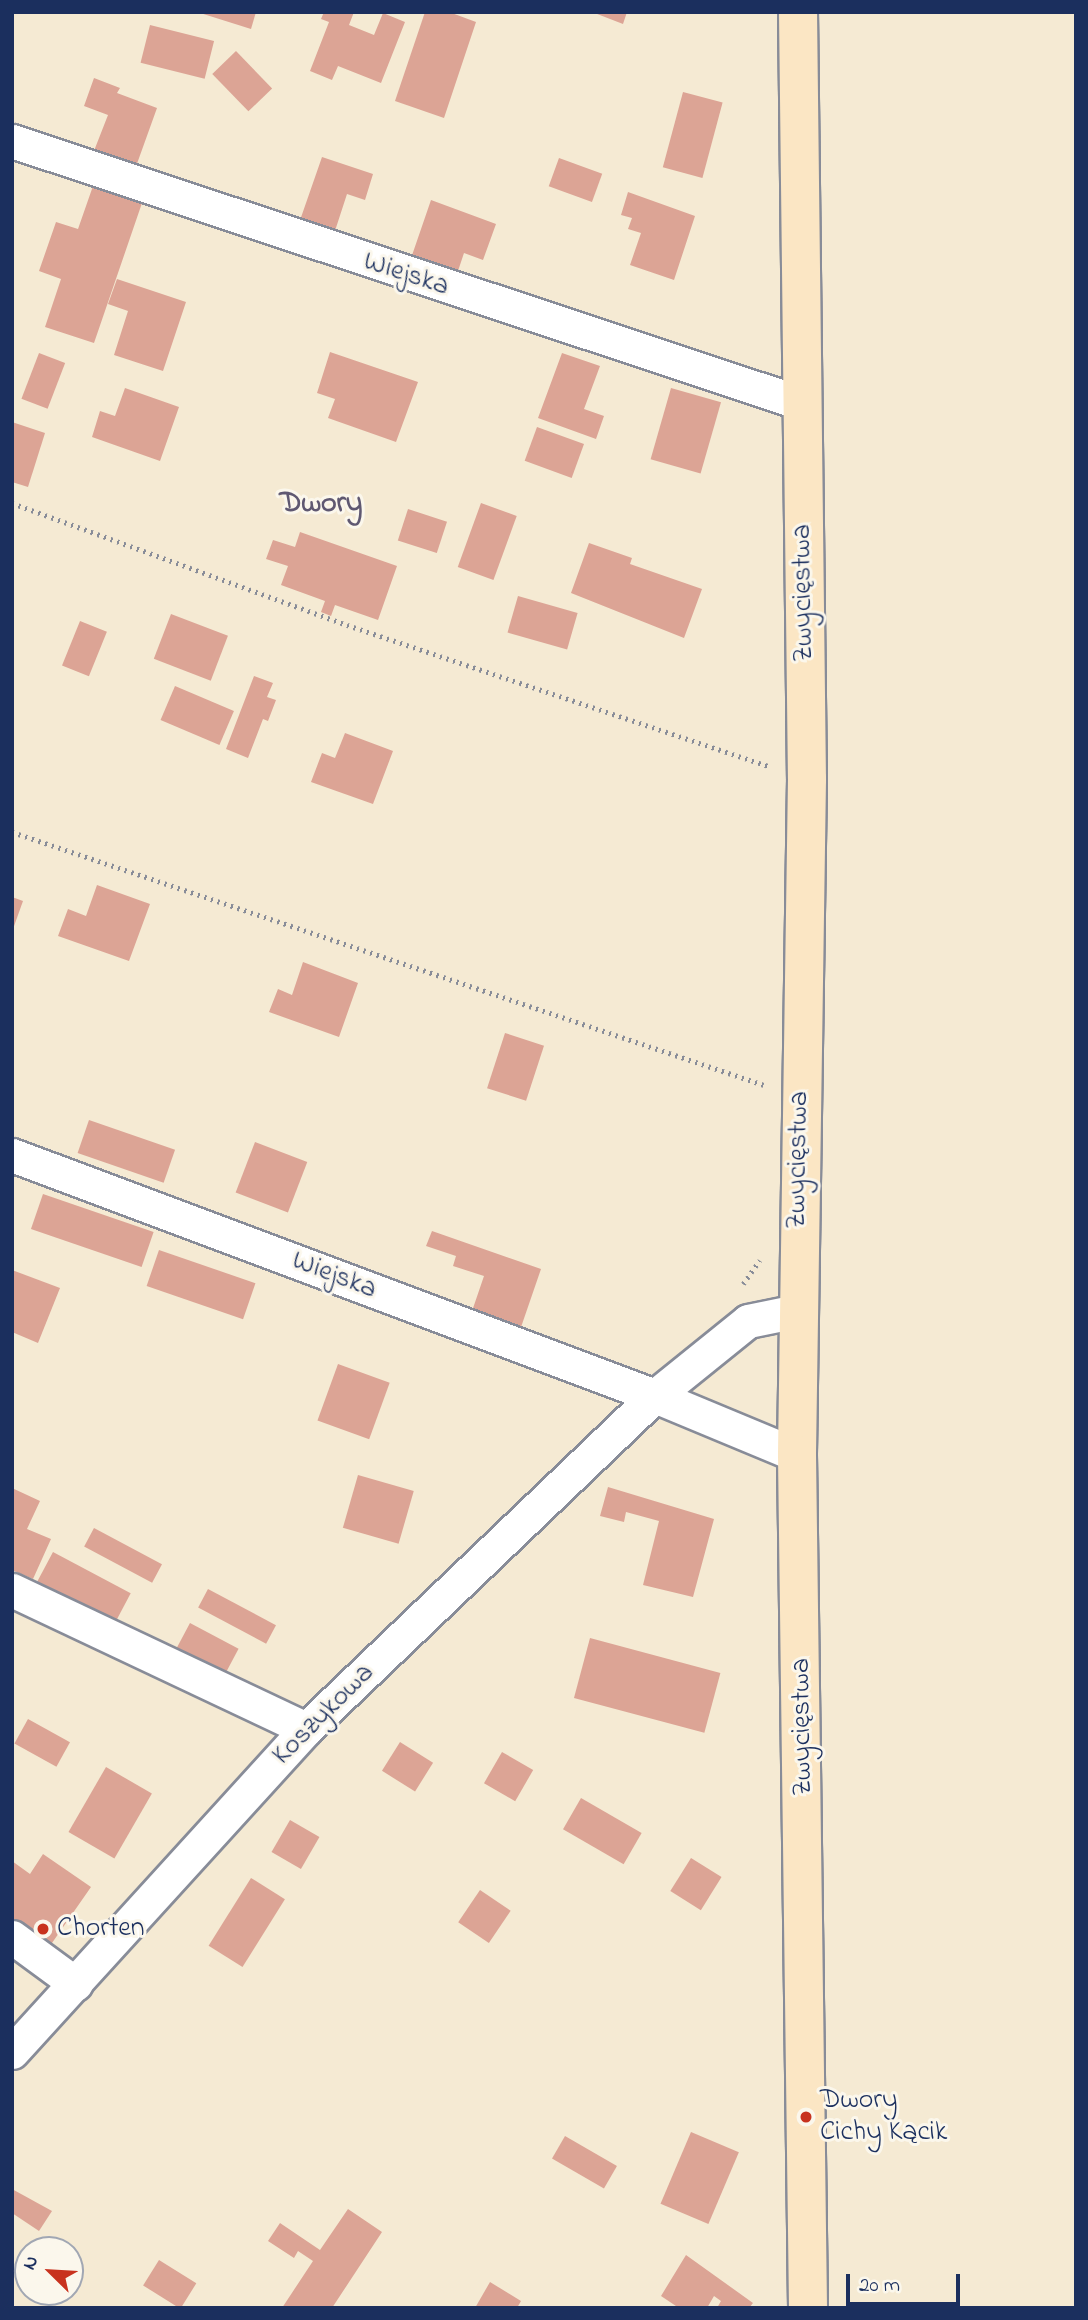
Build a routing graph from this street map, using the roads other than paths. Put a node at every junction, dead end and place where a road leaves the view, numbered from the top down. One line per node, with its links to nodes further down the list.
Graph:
1 (799, 12): 3 (street, Zwycięstwa)
2 (12, 141): 3 (street, Wiejska)
3 (801, 403): 5 (street, Zwycięstwa)
4 (12, 1155): 6 (street, Wiejska)
5 (797, 1311): 6 (street, Koszykowa); 7 (street, Zwycięstwa)
6 (655, 1396): 7 (street); 9 (street, Koszykowa)
7 (797, 1455): 13 (street, Zwycięstwa)
8 (12, 1590): 9 (street)
9 (306, 1729): 11 (street, Koszykowa)
10 (12, 1937): 11 (street)
11 (76, 1984): 12 (street, Koszykowa)
12 (12, 2052)
13 (808, 2308)

